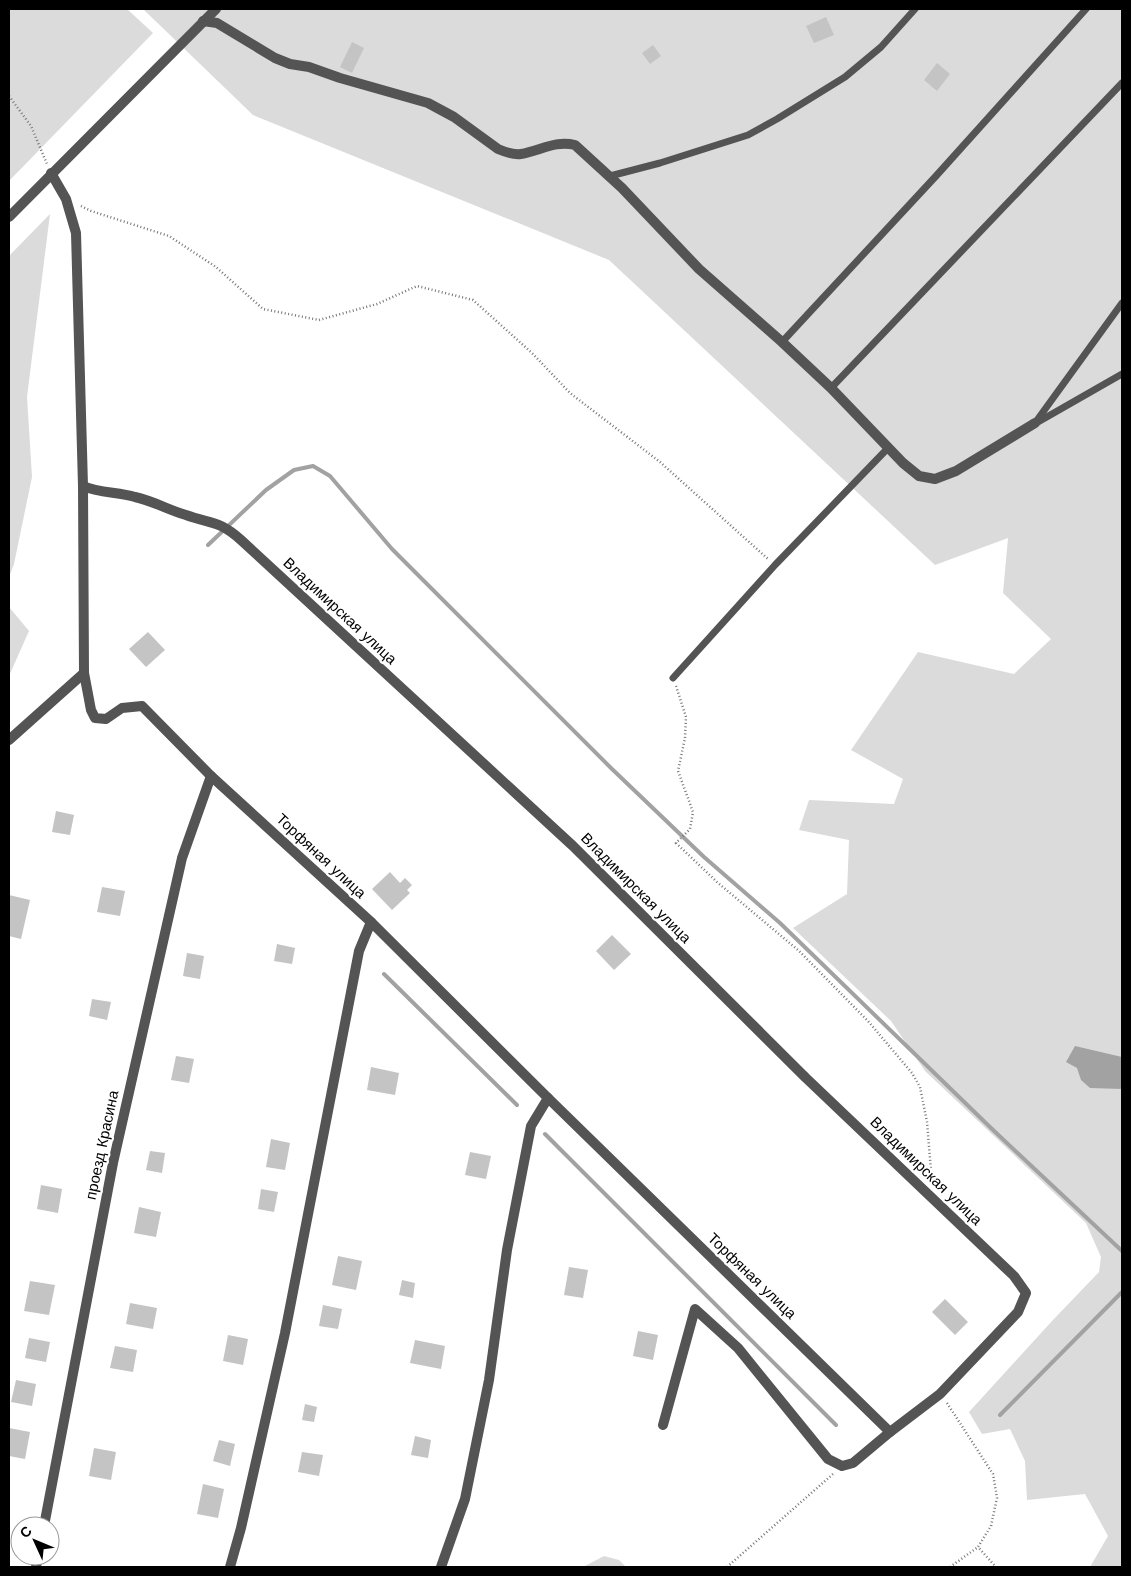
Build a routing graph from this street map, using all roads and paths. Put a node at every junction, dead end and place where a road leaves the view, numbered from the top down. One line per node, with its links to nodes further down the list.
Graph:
1 (216, 9): 4 (street)
2 (916, 9): 8 (lane)
3 (1086, 9): 12 (lane)
4 (203, 22): 7 (street); 8 (street)
5 (1122, 83): 14 (lane)
6 (9, 96): 7 (path)
7 (51, 174): 9 (street); 10 (street)
8 (610, 176): 12 (street)
9 (66, 199): 17 (street); 18 (path)
10 (9, 217)
11 (1122, 303): 15 (lane)
12 (782, 342): 14 (street)
13 (1122, 374): 15 (lane)
14 (831, 388): 16 (street)
15 (1035, 423): 16 (street)
16 (889, 448): 18 (lane)
17 (83, 486): 19 (street); 26 (street, Владимирская улица)
18 (775, 565): 20 (lane)
19 (84, 674): 21 (street); 22 (street, Торфяная улица)
20 (673, 678): 25 (path)
21 (9, 740)
22 (211, 776): 23 (street, Торфяная улица); 30 (street, проезд Красина)
23 (370, 922): 24 (street, Торфяная улица); 32 (street)
24 (548, 1098): 28 (street, Торфяная улица); 33 (street)
25 (941, 1190)
26 (940, 1394): 28 (street); 31 (path)
27 (663, 1425): 29 (street)
28 (890, 1432): 29 (street)
29 (842, 1466): 34 (path)
30 (46, 1516)
31 (978, 1547): 35 (path); 36 (path)
32 (230, 1567)
33 (441, 1567)
34 (726, 1567)
35 (950, 1567)
36 (996, 1567)

